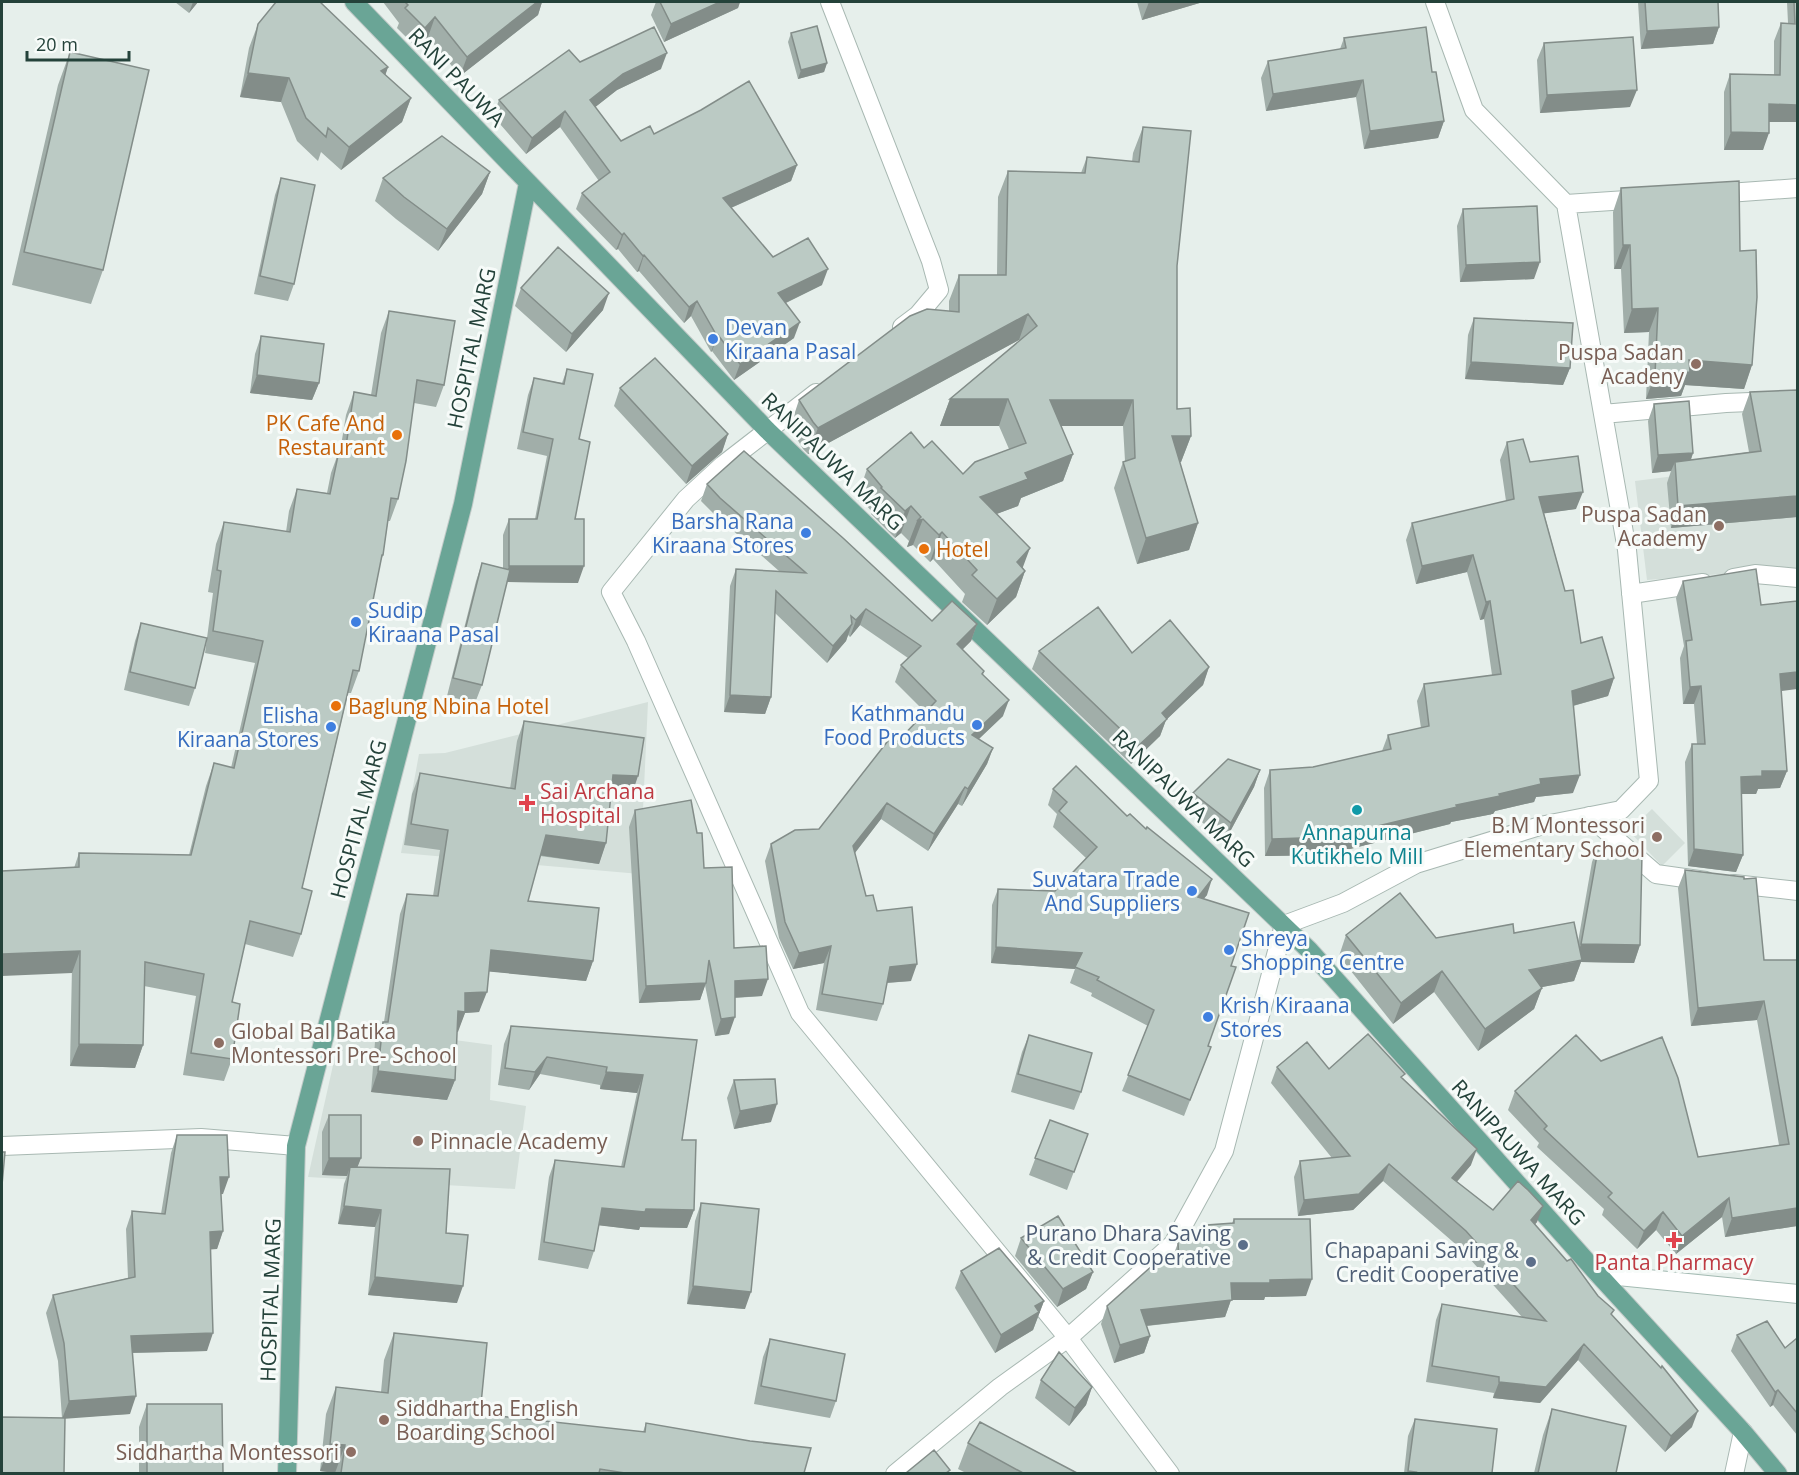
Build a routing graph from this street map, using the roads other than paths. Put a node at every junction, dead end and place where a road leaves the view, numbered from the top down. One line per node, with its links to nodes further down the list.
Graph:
1 (354, 2): 4 (main road, RANI PAUWA)
2 (830, 2): 9 (street)
3 (1435, 2): 8 (street)
4 (528, 183): 13 (main road, RANIPAUWA MARG); 20 (main road, HOSPITAL MARG)
5 (1797, 188): 6 (street)
6 (1693, 195)
7 (1659, 198): 8 (street)
8 (1566, 204): 12 (street)
9 (890, 336)
10 (833, 380): 13 (street)
11 (1797, 400): 12 (street)
12 (1603, 414): 15 (street)
13 (767, 430): 18 (main road, RANIPAUWA MARG); 23 (street)
14 (1797, 578): 15 (street)
15 (1631, 594): 16 (street)
16 (1589, 816): 17 (street); 18 (street)
17 (1797, 891)
18 (1284, 925): 21 (main road, RANIPAUWA MARG); 23 (street)
19 (2, 1146): 20 (street)
20 (296, 1146): 25 (main road, HOSPITAL MARG)
21 (1598, 1274): 22 (street); 24 (main road, RANIPAUWA MARG)
22 (1797, 1294)
23 (1068, 1338): 26 (street); 27 (street)
24 (1743, 1432): 28 (street); 29 (main road, RANIPAUWA MARG)
25 (287, 1473)
26 (895, 1473)
27 (1170, 1473)
28 (1734, 1473)
29 (1778, 1473)

